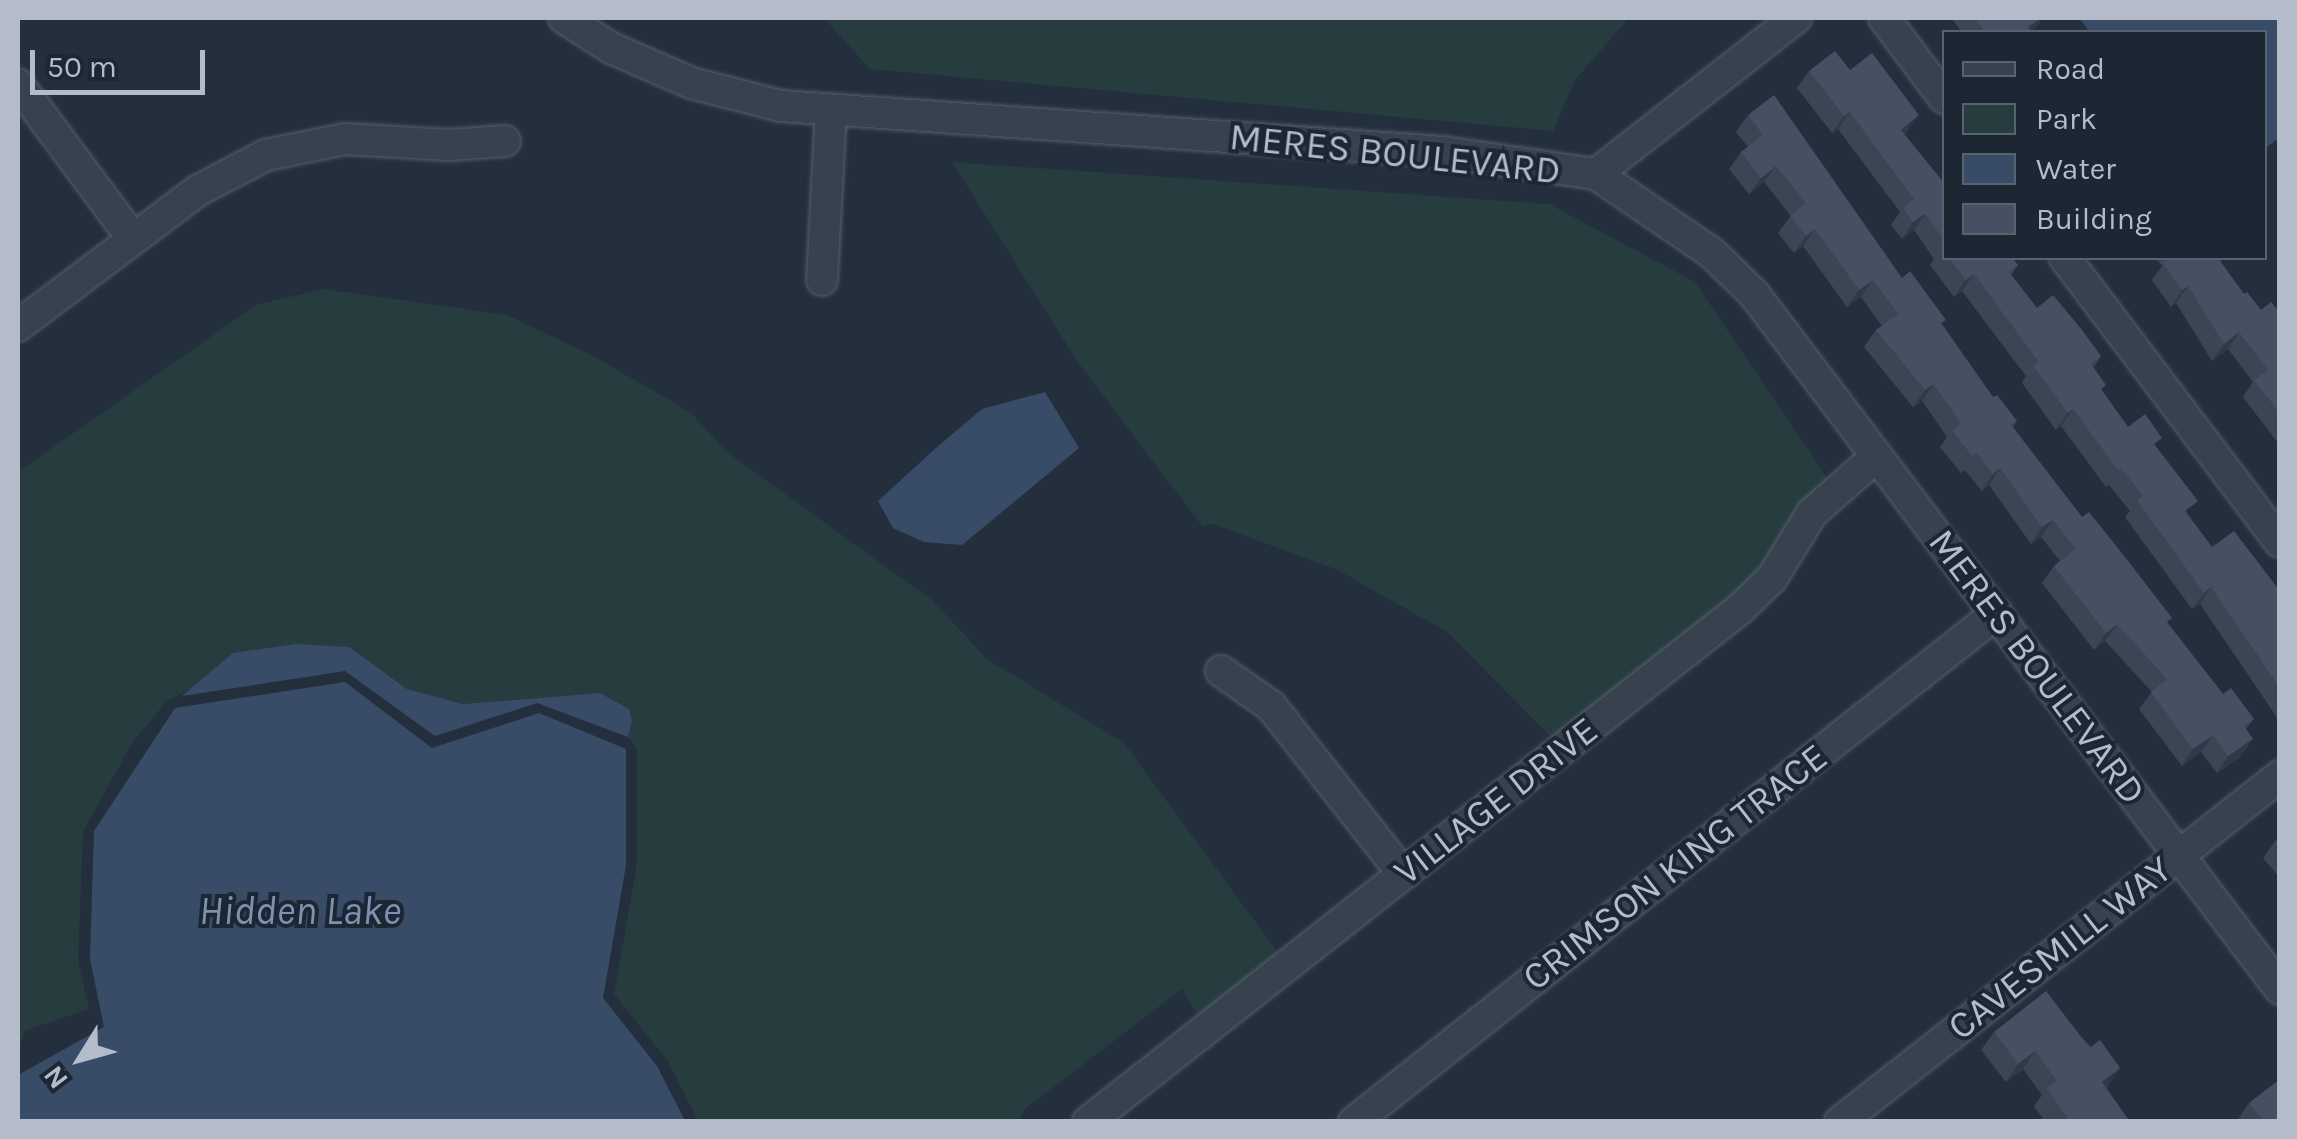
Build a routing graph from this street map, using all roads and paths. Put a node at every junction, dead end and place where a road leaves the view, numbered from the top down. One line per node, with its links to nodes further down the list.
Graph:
1 (564, 18): 6 (street, MERES BOULEVARD)
2 (1796, 18): 8 (street)
3 (1884, 18): 5 (street)
4 (18, 84): 9 (street)
5 (1942, 95)
6 (831, 110): 8 (street, MERES BOULEVARD); 11 (street)
7 (505, 141): 9 (street)
8 (1596, 174): 13 (street, MERES BOULEVARD)
9 (132, 239): 12 (street)
10 (2067, 260): 14 (street)
11 (822, 280)
12 (18, 326)
13 (1876, 456): 15 (street, MERES BOULEVARD); 19 (street, VILLAGE DRIVE)
14 (2280, 542)
15 (1997, 613): 18 (street, MERES BOULEVARD); 22 (street, CRIMSON KING TRACE)
16 (1222, 672): 19 (street)
17 (2280, 776): 18 (street, CAVESMILL WAY)
18 (2179, 854): 20 (street, MERES BOULEVARD); 23 (street, CAVESMILL WAY)
19 (1403, 874): 21 (street, VILLAGE DRIVE)
20 (2280, 990)
21 (1088, 1122)
22 (1354, 1122)
23 (1840, 1122)

